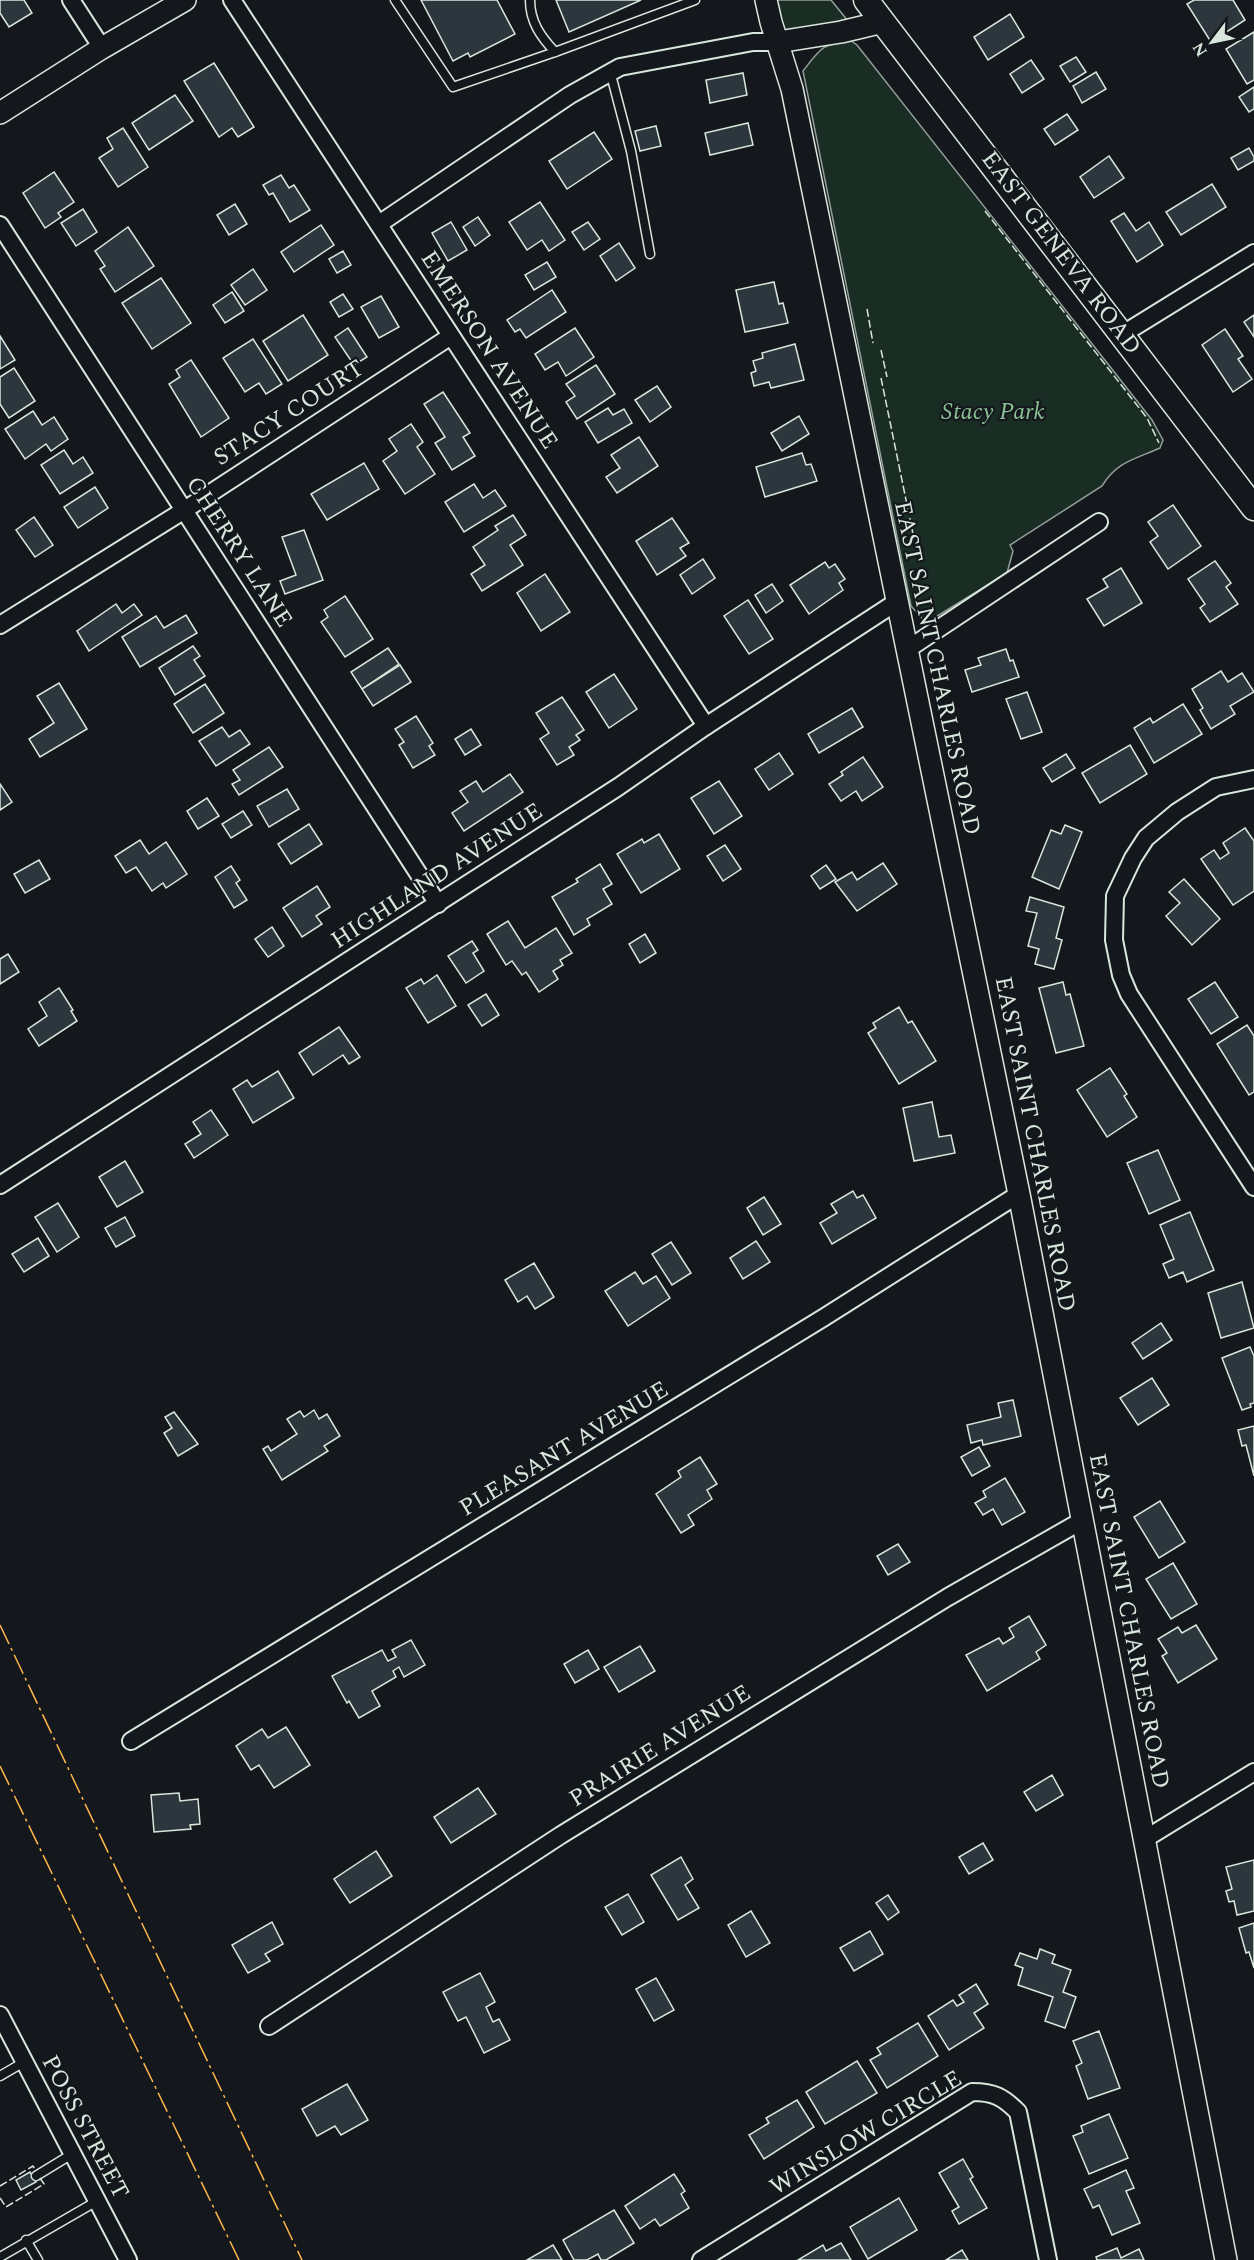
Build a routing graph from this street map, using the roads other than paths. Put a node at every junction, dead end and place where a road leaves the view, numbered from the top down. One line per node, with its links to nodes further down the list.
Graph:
1 (71, 0): 11 (street)
2 (185, 0): 11 (street)
3 (232, 0): 15 (street, EMERSON AVENUE)
4 (395, 0): 12 (lane)
5 (530, 0): 12 (lane)
6 (694, 0): 12 (lane)
7 (766, 0): 10 (street, EAST SAINT CHARLES ROAD)
8 (866, 0): 9 (main road, EAST GENEVA ROAD)
9 (883, 22): 10 (street); 19 (main road, EAST GENEVA ROAD)
10 (778, 42): 13 (street); 24 (street, EAST SAINT CHARLES ROAD)
11 (102, 48): 14 (street)
12 (555, 52)
13 (610, 71): 15 (street); 18 (lane)
14 (0, 112)
15 (379, 224): 20 (street, EMERSON AVENUE)
16 (0, 225): 22 (street, CHERRY LANE)
17 (1254, 253): 19 (street)
18 (651, 254)
19 (1122, 334): 21 (main road, EAST GENEVA ROAD)
20 (451, 336): 22 (street, STACY COURT); 27 (street, EMERSON AVENUE)
21 (1254, 508)
22 (183, 511): 25 (street, STACY COURT); 29 (street, CHERRY LANE)
23 (1099, 522): 26 (street)
24 (898, 601): 26 (street, EAST SAINT CHARLES ROAD); 27 (street, HIGHLAND AVENUE)
25 (0, 625)
26 (908, 650): 32 (street, EAST SAINT CHARLES ROAD)
27 (706, 726): 29 (street, HIGHLAND AVENUE)
28 (1254, 779): 31 (street)
29 (438, 904): 30 (street, HIGHLAND AVENUE)
30 (0, 1185)
31 (1254, 1187)
32 (1019, 1194): 33 (street, EAST SAINT CHARLES ROAD); 34 (street, PLEASANT AVENUE)
33 (1083, 1520): 36 (street, EAST SAINT CHARLES ROAD); 38 (street, PRAIRIE AVENUE)
34 (131, 1741)
35 (1254, 1773): 36 (street)
36 (1145, 1839): 50 (street, EAST SAINT CHARLES ROAD)
37 (0, 2016): 39 (street, POSS STREET)
38 (269, 2026)
39 (24, 2062): 40 (lane); 41 (street, POSS STREET)
40 (0, 2076)
41 (72, 2154): 42 (lane); 43 (street, POSS STREET)
42 (36, 2176)
43 (97, 2201): 44 (lane); 47 (street, POSS STREET)
44 (26, 2240): 45 (lane); 46 (lane)
45 (0, 2257)
46 (38, 2260)
47 (128, 2260)
48 (701, 2260): 49 (street, WINSLOW CIRCLE)
49 (1048, 2260)
50 (1227, 2260)

